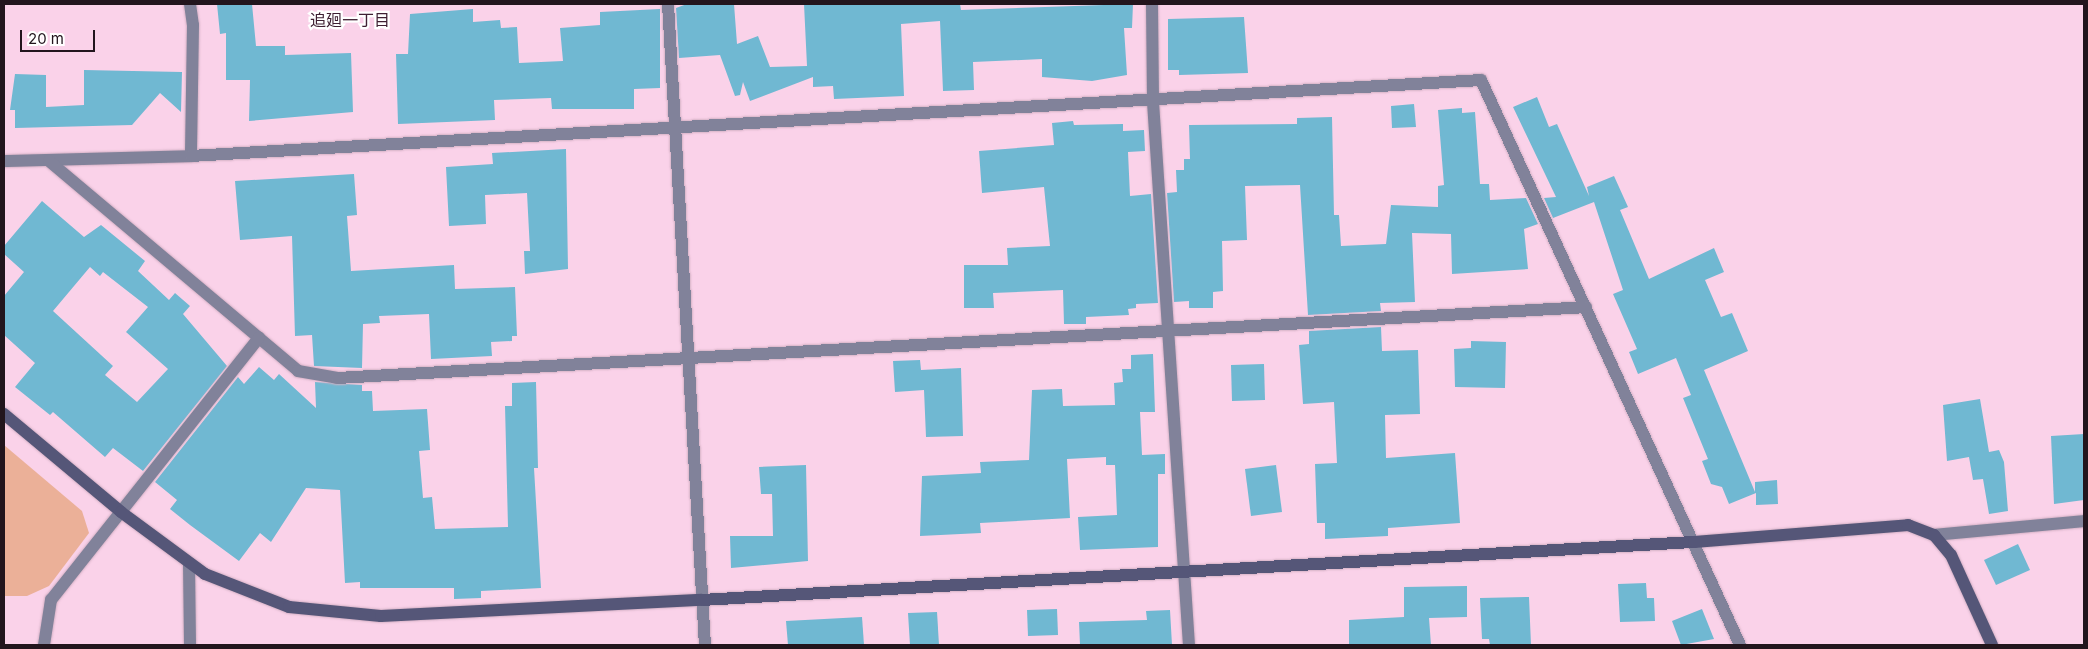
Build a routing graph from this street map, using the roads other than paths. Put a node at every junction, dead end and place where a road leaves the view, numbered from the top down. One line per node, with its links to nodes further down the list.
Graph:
1 (190, 4): 6 (street)
2 (668, 4): 5 (street)
3 (1152, 4): 4 (street)
4 (1152, 102): 5 (street); 9 (street); 10 (street)
5 (677, 128): 6 (street); 12 (street)
6 (191, 156): 8 (street)
7 (4, 161): 8 (street)
8 (49, 161): 11 (street)
9 (1586, 308): 10 (street); 17 (street)
10 (1167, 333): 12 (street); 19 (street)
11 (259, 338): 12 (street); 14 (street)
12 (685, 357): 20 (street)
13 (4, 414): 14 (street)
14 (121, 512): 18 (street); 21 (street)
15 (2084, 521): 16 (street)
16 (1934, 535): 17 (street); 26 (street)
17 (1694, 542): 19 (street); 25 (street)
18 (189, 563): 20 (street); 22 (street)
19 (1186, 572): 20 (street); 24 (street)
20 (702, 600): 23 (street)
21 (44, 645)
22 (190, 645)
23 (705, 645)
24 (1189, 645)
25 (1740, 645)
26 (1992, 645)

